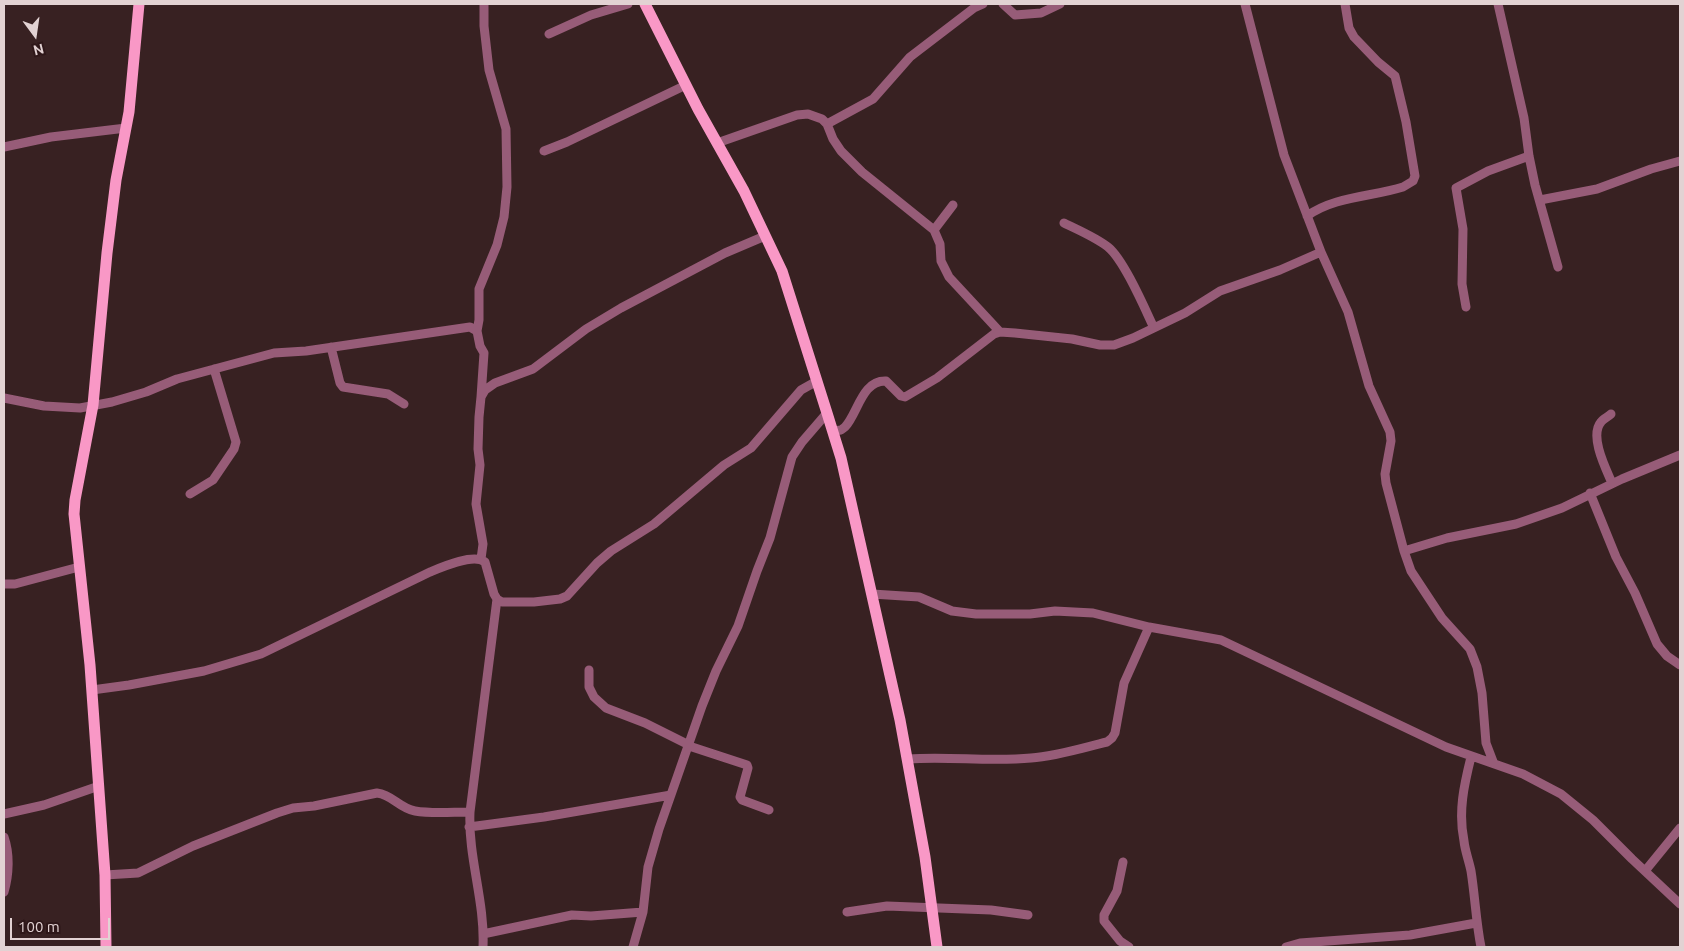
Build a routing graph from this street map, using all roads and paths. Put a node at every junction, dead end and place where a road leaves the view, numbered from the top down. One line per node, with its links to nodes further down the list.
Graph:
1 (139, 4): 14 (main road)
2 (484, 4): 30 (street)
3 (628, 4): 11 (street)
4 (645, 4): 12 (main road)
5 (983, 4): 13 (street)
6 (1003, 4): 7 (street)
7 (1060, 4)
8 (1245, 4): 22 (street)
9 (1345, 4): 22 (street)
10 (1498, 4): 18 (street)
11 (549, 34)
12 (686, 85): 15 (main road); 17 (street)
13 (827, 124): 15 (street); 24 (street)
14 (126, 128): 16 (street); 40 (main road)
15 (717, 144): 25 (main road)
16 (4, 147)
17 (544, 152)
18 (1529, 156): 20 (street); 28 (street)
19 (1680, 161): 20 (street)
20 (1540, 200): 27 (street)
21 (953, 205): 24 (street)
22 (1307, 216): 26 (street)
23 (1064, 223): 29 (street)
24 (934, 230): 31 (street)
25 (765, 236): 35 (street); 36 (main road)
26 (1321, 252): 29 (street); 48 (street)
27 (1558, 267)
28 (1466, 307)
29 (1154, 328): 31 (street)
30 (477, 331): 32 (street); 34 (street)
31 (1000, 332): 43 (street)
32 (331, 347): 33 (street); 39 (street)
33 (214, 368): 40 (street); 47 (street)
34 (483, 377): 35 (street); 37 (street)
35 (504, 380): 37 (street)
36 (817, 381): 41 (main road); 53 (street)
37 (481, 397): 49 (street)
38 (4, 398): 40 (street)
39 (404, 404)
40 (92, 406): 50 (main road)
41 (828, 413): 43 (main road); 58 (street)
42 (1611, 414): 45 (street)
43 (833, 430): 52 (main road)
44 (1680, 455): 45 (street)
45 (1612, 483): 46 (street)
46 (1590, 493): 48 (street); 55 (street)
47 (190, 494)
48 (1404, 551): 61 (street)
49 (481, 559): 53 (street); 57 (street)
50 (79, 567): 51 (street); 57 (main road)
51 (4, 584)
52 (872, 594): 54 (street); 60 (main road)
53 (497, 599): 65 (street)
54 (1150, 627): 59 (street); 60 (street)
55 (1680, 665)
56 (589, 670): 58 (street)
57 (92, 690): 62 (main road)
58 (689, 745): 63 (street); 64 (street)
59 (1471, 757): 61 (street); 79 (street)
60 (908, 759): 75 (main road)
61 (1494, 764): 71 (street)
62 (98, 786): 66 (street); 72 (main road)
63 (671, 795): 67 (street); 76 (street)
64 (769, 810)
65 (470, 812): 67 (street); 72 (street)
66 (4, 814)
67 (469, 827): 80 (street)
68 (1680, 828): 71 (street)
69 (4, 837): 73 (street)
70 (1123, 862): 85 (street)
71 (1645, 872): 74 (street)
72 (105, 875): 81 (main road)
73 (4, 892)
74 (1680, 904)
75 (933, 908): 77 (street); 78 (street); 84 (main road)
76 (643, 912): 80 (street); 83 (street)
77 (847, 912)
78 (1028, 915)
79 (1476, 924): 86 (street); 87 (street)
80 (483, 934): 82 (street)
81 (106, 947)
82 (483, 947)
83 (633, 947)
84 (937, 947)
85 (1128, 947)
86 (1286, 947)
87 (1481, 947)

